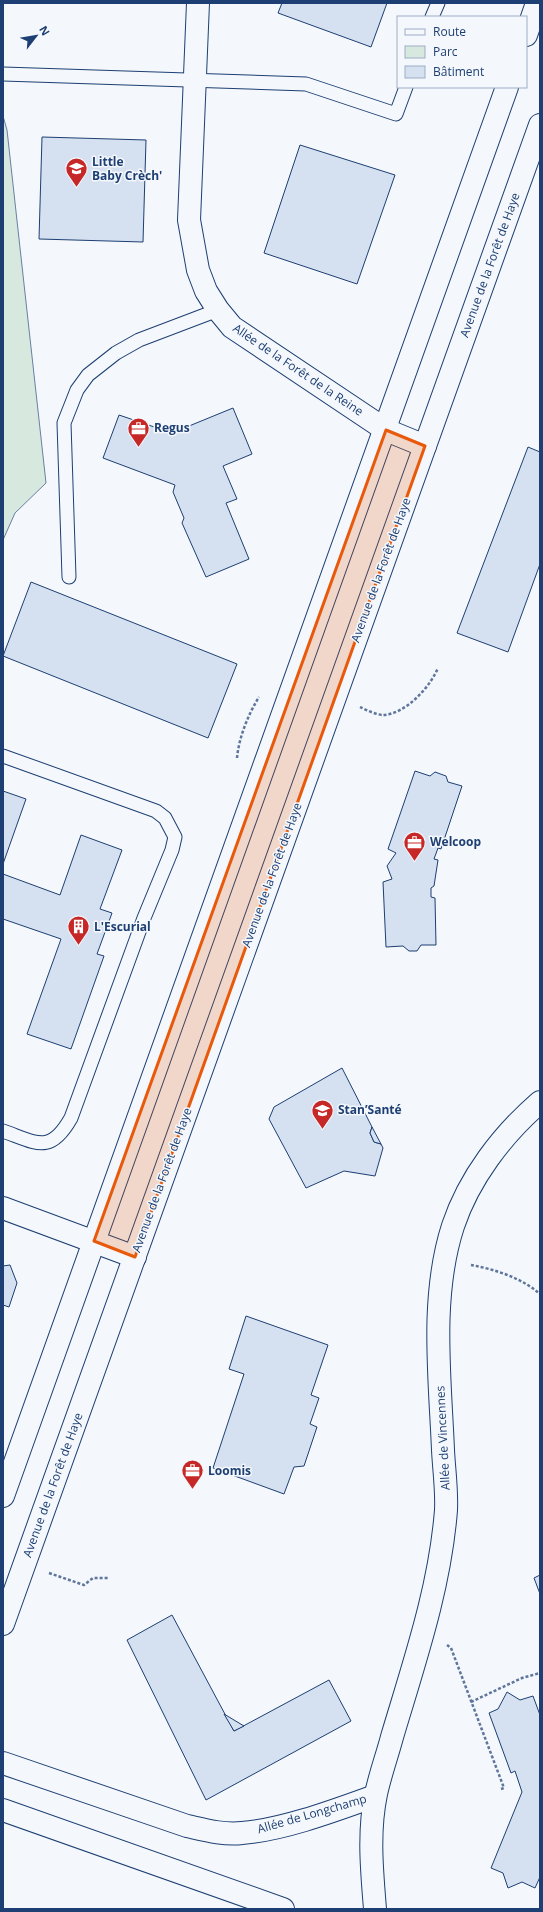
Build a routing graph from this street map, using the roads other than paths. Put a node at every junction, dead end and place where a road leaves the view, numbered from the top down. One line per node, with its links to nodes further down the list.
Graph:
1 (198, 3): 7 (street, Allée de la Forêt de la Reine)
2 (438, 3): 4 (lane)
3 (537, 3): 5 (street)
4 (432, 16)
5 (527, 32)
6 (3, 74): 7 (lane)
7 (195, 81): 8 (lane); 11 (street, Allée de la Forêt de la Reine)
8 (406, 88)
9 (507, 88): 12 (street)
10 (540, 125): 13 (street, Avenue de la Forêt de Haye)
11 (218, 310): 12 (street, Allée de la Forêt de la Reine); 14 (lane)
12 (386, 430): 13 (street, Allée de la Forêt de la Reine); 19 (street)
13 (426, 446): 20 (street, Avenue de la Forêt de Haye)
14 (69, 577)
15 (3, 756): 17 (lane)
16 (540, 1102): 24 (street, Allée de Vincennes)
17 (3, 1131)
18 (3, 1208): 19 (street)
19 (94, 1242): 20 (street); 21 (street)
20 (135, 1257): 22 (street, Avenue de la Forêt de Haye)
21 (3, 1496)
22 (3, 1624)
23 (3, 1763): 24 (street, Allée de Longchamp)
24 (376, 1796): 27 (street, Allée de Longchamp)
25 (3, 1810): 26 (street)
26 (283, 1909)
27 (375, 1909)

